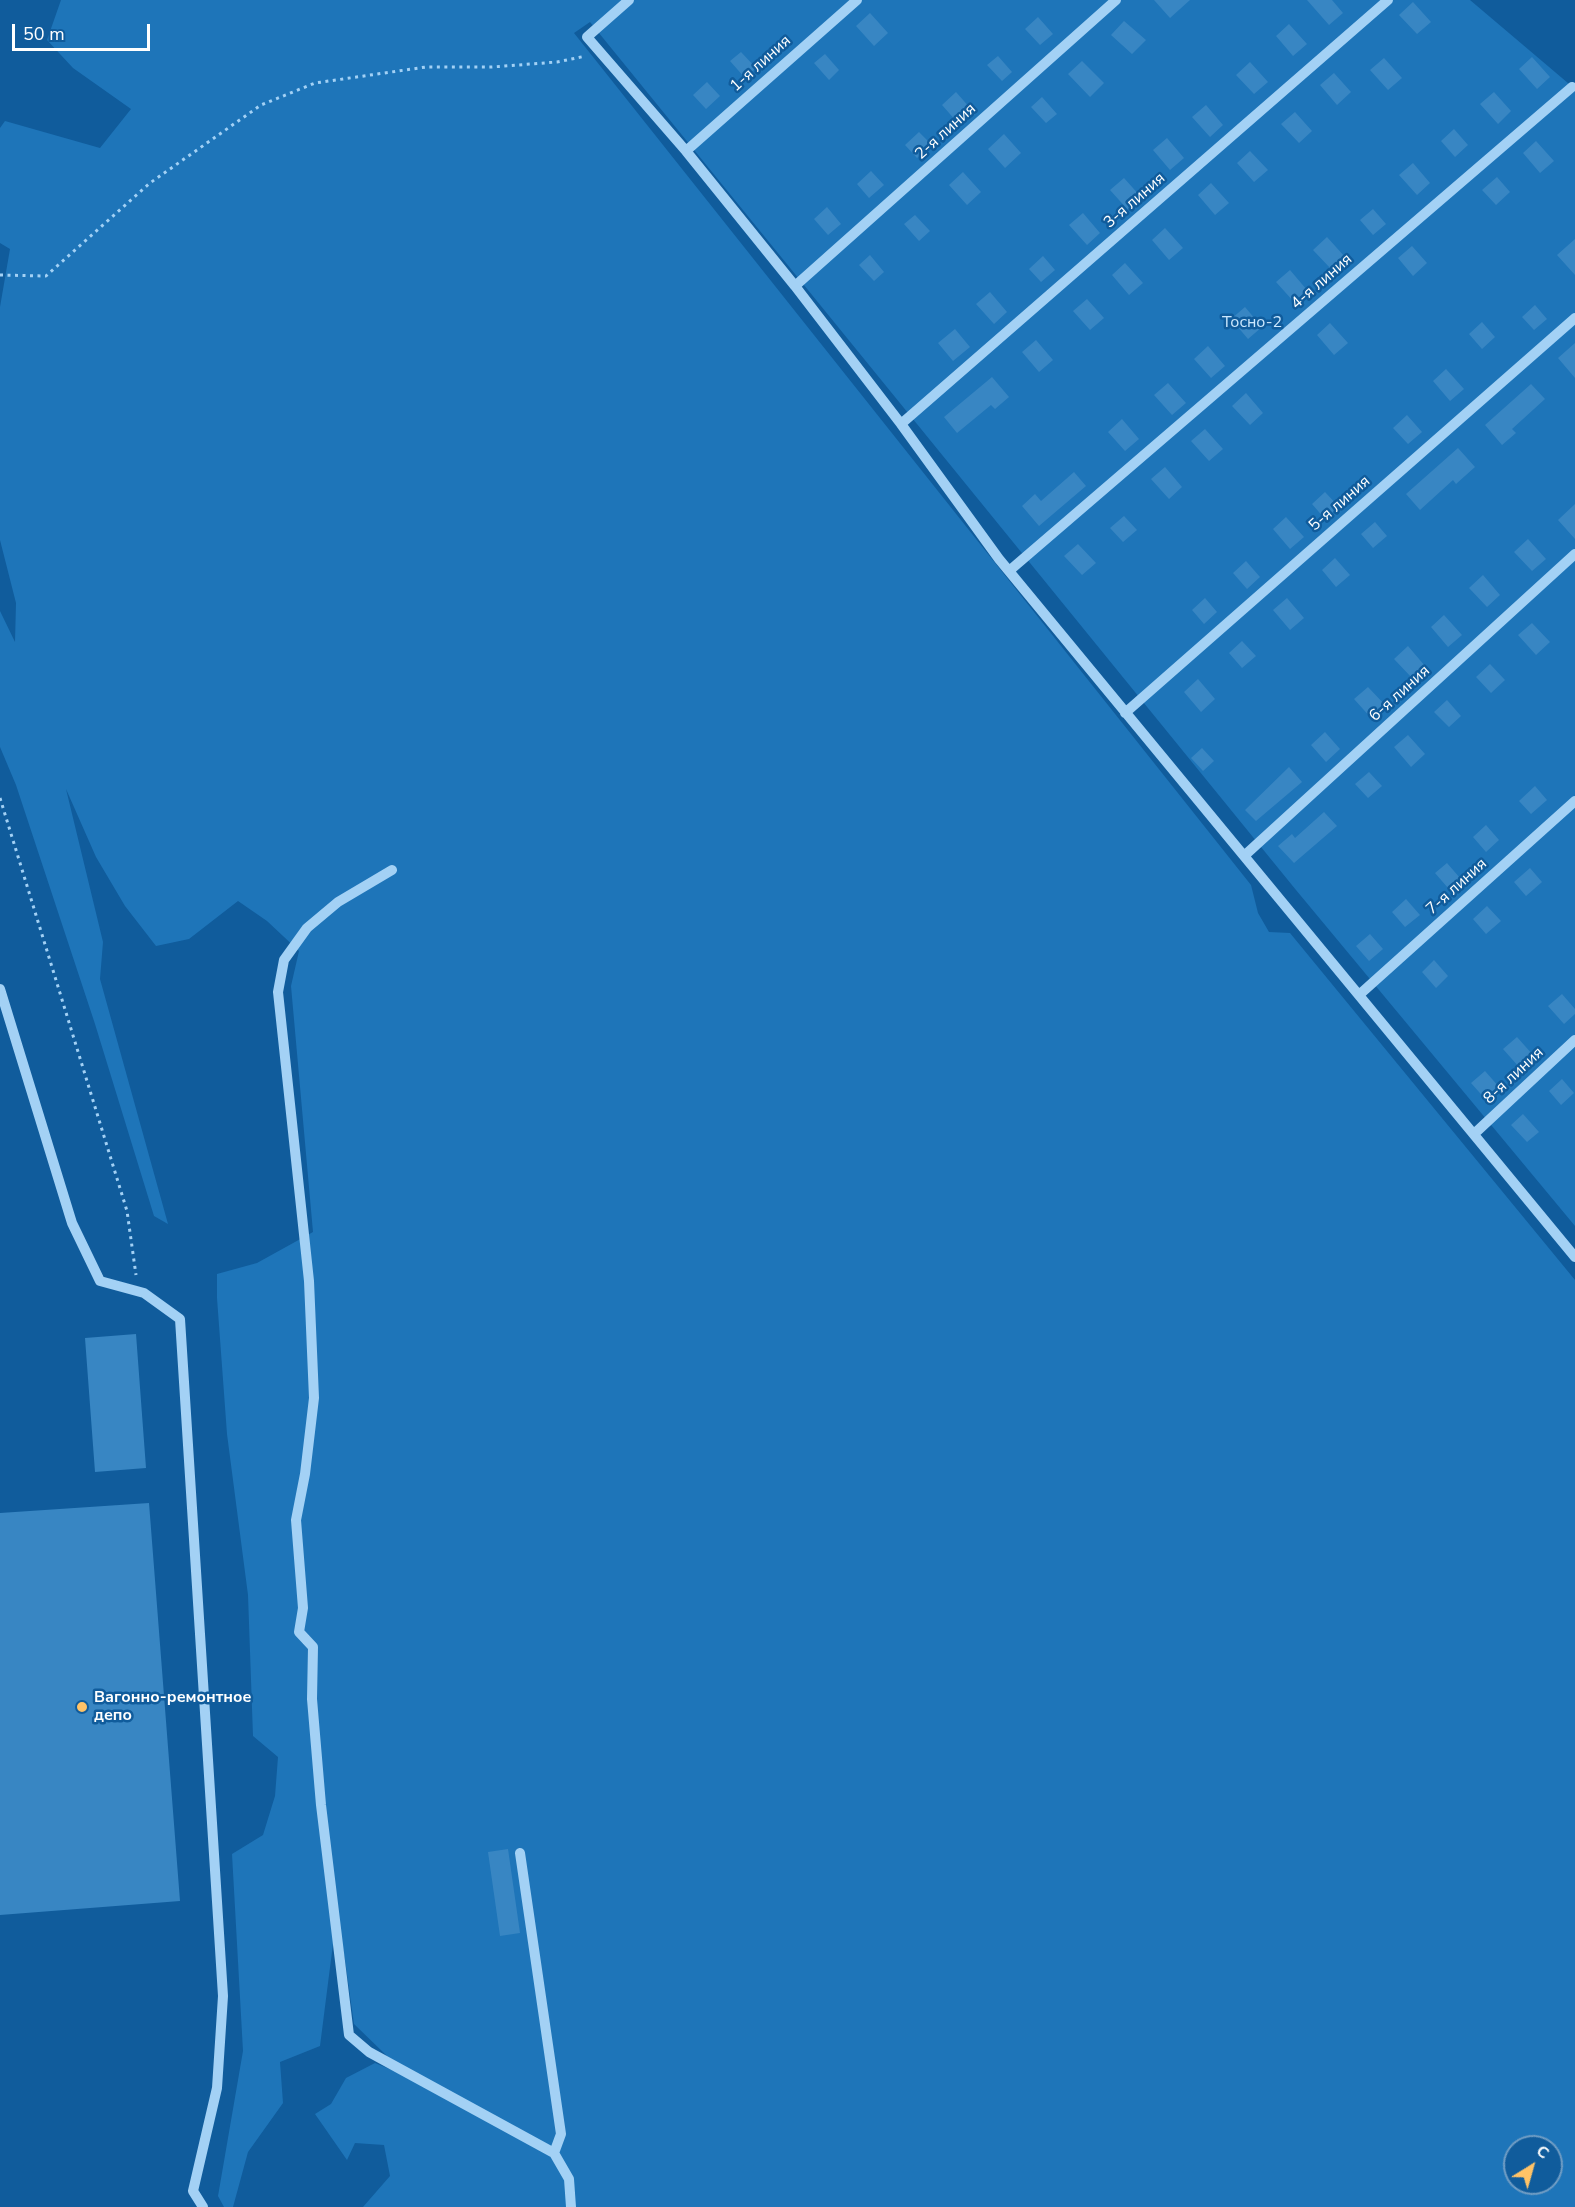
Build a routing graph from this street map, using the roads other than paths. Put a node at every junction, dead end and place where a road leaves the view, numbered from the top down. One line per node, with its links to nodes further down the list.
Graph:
1 (629, 0): 6 (street)
2 (857, 0): 6 (street, 1-я линия)
3 (1116, 0): 7 (street, 2-я линия)
4 (1388, 0): 9 (street, 3-я линия)
5 (1572, 87): 11 (street, 4-я линия)
6 (686, 151): 7 (street)
7 (795, 286): 9 (street)
8 (1575, 318): 12 (street, 5-я линия)
9 (901, 424): 11 (street)
10 (1575, 554): 14 (street, 6-я линия)
11 (1009, 571): 12 (street)
12 (1125, 713): 14 (street)
13 (1575, 801): 17 (street, 7-я линия)
14 (1244, 856): 17 (street)
15 (392, 870): 22 (street)
16 (0, 989): 23 (street)
17 (1359, 995): 19 (street)
18 (1575, 1040): 19 (street, 8-я линия)
19 (1474, 1134): 20 (street)
20 (1575, 1257)
21 (520, 1853): 22 (street)
22 (554, 2152): 24 (street)
23 (203, 2207)
24 (572, 2207)

